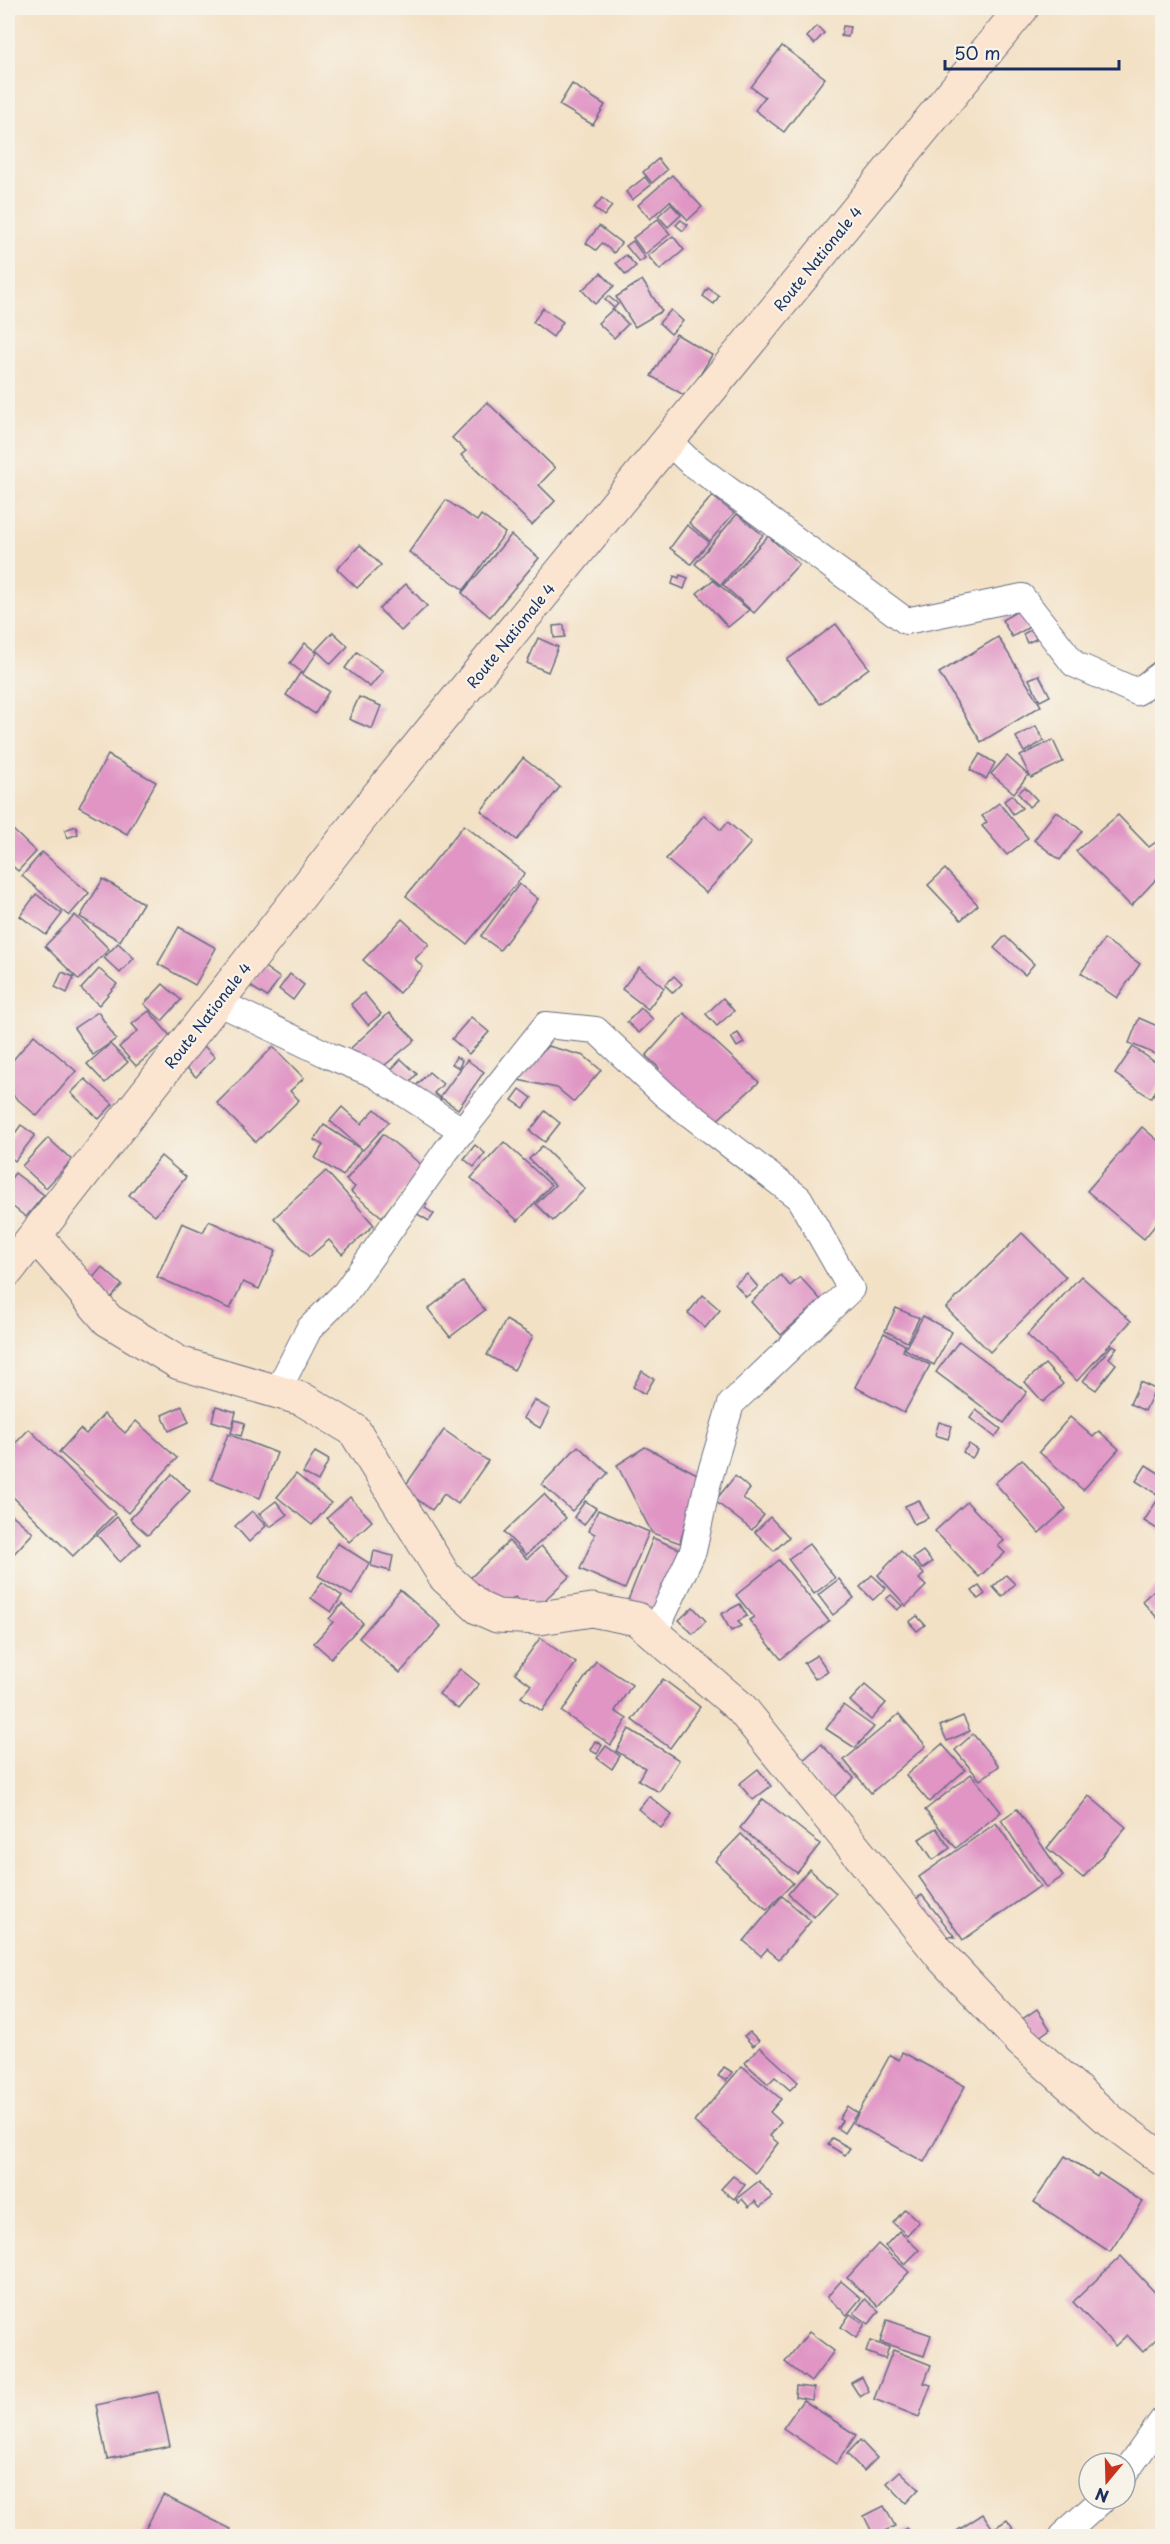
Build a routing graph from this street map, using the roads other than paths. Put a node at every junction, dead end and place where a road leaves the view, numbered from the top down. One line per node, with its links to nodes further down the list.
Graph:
1 (1022, 8): 2 (main road, Route Nationale 4)
2 (668, 441): 3 (street); 4 (main road, Route Nationale 4)
3 (1162, 674)
4 (218, 1002): 5 (street); 6 (main road, Route Nationale 4)
5 (463, 1131): 8 (street); 9 (street)
6 (36, 1236): 7 (main road, Route Nationale 4); 8 (main road)
7 (8, 1270)
8 (277, 1392): 9 (main road)
9 (654, 1634): 10 (main road)
10 (1162, 2159)
11 (1162, 2421): 12 (street)
12 (1137, 2456)
13 (1090, 2511): 14 (street)
14 (1062, 2536)

